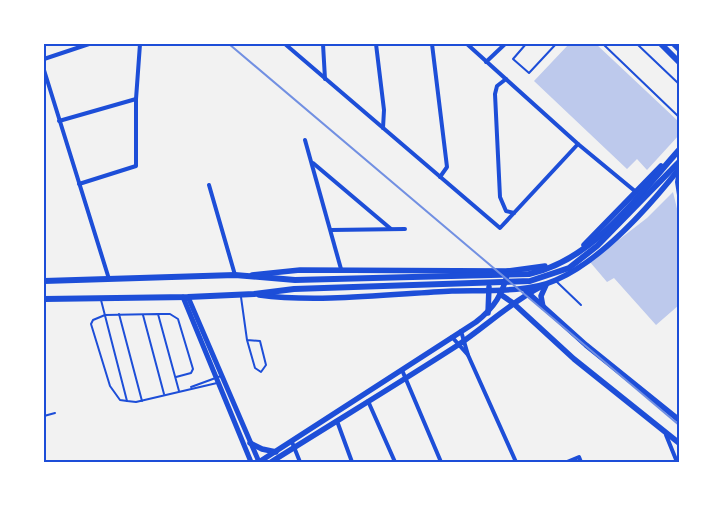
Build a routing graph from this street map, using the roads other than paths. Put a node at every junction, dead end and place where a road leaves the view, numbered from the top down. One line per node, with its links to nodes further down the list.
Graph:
1 (90, 44): 16 (street)
2 (140, 44): 23 (street)
3 (285, 44): 20 (street)
4 (323, 44): 20 (street)
5 (376, 44): 26 (street)
6 (432, 44): 33 (street)
7 (467, 44): 17 (street)
8 (505, 44): 17 (street)
9 (526, 44): 10 (lane)
10 (556, 44)
11 (603, 44): 24 (lane)
12 (637, 44): 22 (lane)
13 (661, 44): 18 (main road)
14 (674, 44): 15 (main road)
15 (679, 48)
16 (44, 59)
17 (486, 62): 21 (street)
18 (679, 62)
19 (44, 70): 25 (street)
20 (325, 79): 26 (street)
21 (506, 79): 28 (street); 38 (street)
22 (679, 84)
23 (136, 99): 25 (street); 34 (street)
24 (679, 117)
25 (59, 122): 34 (street)
26 (383, 128): 33 (street)
27 (305, 140): 31 (street)
28 (578, 144): 36 (street); 38 (street)
29 (679, 150): 36 (main road); 39 (main road)
30 (679, 162): 39 (main road)
31 (313, 163): 40 (street); 42 (street)
32 (679, 170): 37 (street); 51 (main road)
33 (440, 177): 38 (street)
34 (79, 184): 49 (street)
35 (210, 185): 47 (street)
36 (636, 192): 43 (main road)
37 (679, 195)
38 (514, 213)
39 (613, 228): 48 (main road); 58 (main road)
40 (391, 229): 41 (street); 42 (street)
41 (405, 229)
42 (331, 230): 44 (street)
43 (536, 268): 46 (main road); 53 (main road)
44 (341, 270): 45 (main road); 48 (main road)
45 (488, 271): 46 (main road); 56 (main road)
46 (508, 271): 54 (main road); 55 (main road)
47 (235, 275): 48 (main road); 49 (main road)
48 (248, 275)
49 (110, 279): 50 (main road)
50 (44, 281)
51 (555, 281): 52 (main road); 65 (lane)
52 (548, 283): 53 (main road); 59 (main road); 66 (main road)
53 (540, 285): 54 (main road)
54 (522, 287): 55 (main road); 59 (main road)
55 (504, 288): 56 (main road); 60 (main road)
56 (489, 289): 58 (main road); 60 (main road); 67 (main road)
57 (241, 294): 58 (main road); 61 (main road); 74 (lane)
58 (254, 294)
59 (528, 294): 64 (main road); 66 (main road)
60 (501, 295): 64 (main road); 67 (main road)
61 (186, 297): 62 (main road); 81 (street)
62 (101, 298): 63 (main road); 70 (lane)
63 (44, 299)
64 (513, 303): 75 (main road); 92 (main road)
65 (581, 305)
66 (544, 309): 90 (main road)
67 (488, 313): 72 (main road)
68 (119, 314): 70 (lane); 71 (lane); 86 (lane)
69 (158, 314): 71 (lane); 79 (lane); 79 (lane)
70 (105, 315): 85 (lane); 85 (lane)
71 (143, 315): 84 (lane)
72 (462, 331): 73 (main road); 75 (street)
73 (452, 337): 76 (street); 78 (main road)
74 (247, 340): 74 (lane)
75 (465, 340): 76 (main road); 77 (street)
76 (457, 345): 77 (street); 80 (main road)
77 (468, 355): 104 (street)
78 (402, 370): 80 (street); 95 (main road)
79 (175, 377): 83 (lane)
80 (406, 378): 87 (main road); 103 (street)
81 (218, 379): 82 (lane); 82 (lane); 93 (street); 97 (street)
82 (190, 388): 83 (lane)
83 (179, 391): 84 (lane)
84 (164, 394): 86 (lane)
85 (127, 401): 86 (lane)
86 (142, 401)
87 (368, 401): 91 (main road); 102 (street)
88 (55, 412): 89 (lane)
89 (44, 416)
90 (679, 420)
91 (336, 421): 95 (main road); 101 (street)
92 (666, 435): 94 (main road); 107 (street)
93 (250, 443): 96 (main road); 98 (street)
94 (679, 443)
95 (293, 445): 96 (main road); 99 (main road); 100 (street)
96 (276, 452): 98 (main road)
97 (251, 462)
98 (259, 462)
99 (271, 462)
100 (300, 462)
101 (352, 462)
102 (395, 462)
103 (442, 462)
104 (516, 462)
105 (567, 462): 106 (street)
106 (581, 462)
107 (677, 462)

